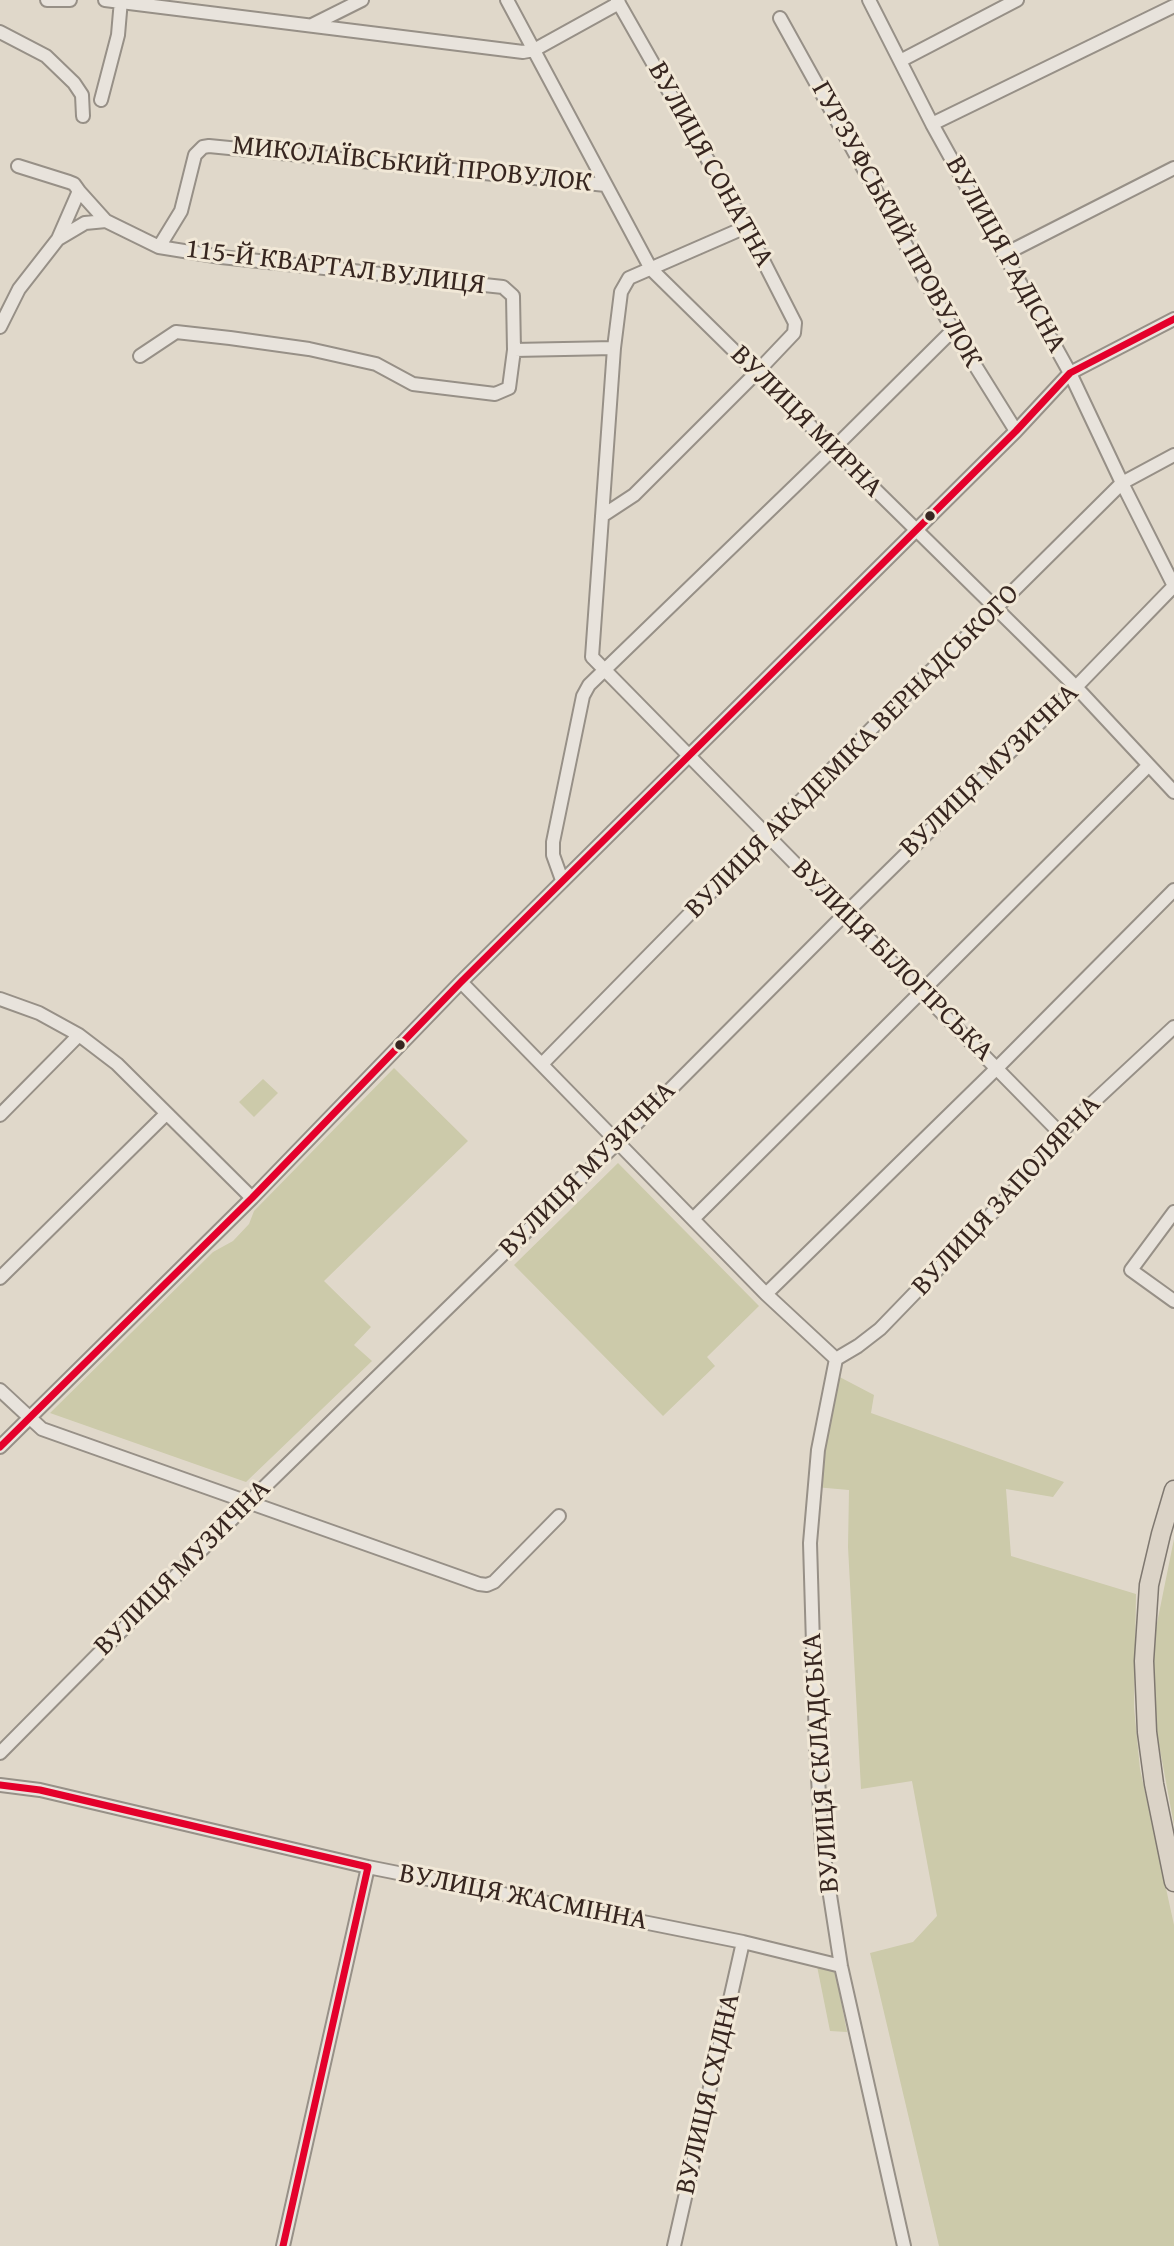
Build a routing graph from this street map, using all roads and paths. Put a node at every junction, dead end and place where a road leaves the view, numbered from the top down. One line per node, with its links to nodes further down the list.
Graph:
1 (47, 0): 2 (street)
2 (70, 0)
3 (106, 0): 8 (street)
4 (362, 0): 13 (street)
5 (507, 0): 15 (street, ВУЛИЦЯ МИРНА)
6 (869, 0): 16 (street, ВУЛИЦЯ РАДІСНА)
7 (1017, 0): 16 (street)
8 (121, 1): 10 (street); 17 (street)
9 (618, 2): 15 (street); 25 (street, ВУЛИЦЯ СОНАТНА)
10 (154, 3): 13 (street)
11 (1174, 6): 19 (street)
12 (780, 18): 32 (street, ГУРЗУФСЬКИЙ ПРОВУЛОК)
13 (311, 25): 15 (street)
14 (0, 32): 18 (street)
15 (534, 50): 22 (street, ВУЛИЦЯ МИРНА)
16 (900, 61): 19 (street, ВУЛИЦЯ РАДІСНА)
17 (101, 100)
18 (83, 116)
19 (932, 124): 28 (street, ВУЛИЦЯ РАДІСНА)
20 (18, 166): 23 (street)
21 (1174, 168): 28 (street)
22 (606, 185): 27 (street, МИКОЛАЇВСЬКИЙ ПРОВУЛОК); 29 (street, ВУЛИЦЯ МИРНА)
23 (79, 191): 24 (street, 115-Й КВАРТАЛ ВУЛИЦЯ); 26 (street)
24 (106, 221): 26 (street); 27 (street, 115-Й КВАРТАЛ ВУЛИЦЯ)
25 (746, 227): 29 (street); 36 (street, ВУЛИЦЯ СОНАТНА)
26 (58, 239): 31 (street)
27 (159, 247): 34 (street, 115-Й КВАРТАЛ ВУЛИЦЯ)
28 (1005, 254): 37 (street, ВУЛИЦЯ РАДІСНА)
29 (651, 269): 33 (street); 36 (street, ВУЛИЦЯ МИРНА)
30 (1174, 319): 37 (street)
31 (0, 327)
32 (953, 330): 38 (street, ГУРЗУФСЬКИЙ ПРОВУЛОК); 39 (street)
33 (614, 348): 34 (street); 42 (street)
34 (514, 350): 35 (street, 115-Й КВАРТАЛ ВУЛИЦЯ)
35 (140, 356)
36 (757, 372): 39 (street, ВУЛИЦЯ МИРНА); 42 (street)
37 (1070, 373): 38 (street); 41 (street, ВУЛИЦЯ РАДІСНА)
38 (1016, 431): 43 (street)
39 (833, 449): 43 (street, ВУЛИЦЯ МИРНА); 46 (street)
40 (1174, 455): 41 (street, ВУЛИЦЯ АКАДЕМІКА ВЕРНАДСЬКОГО)
41 (1122, 483): 44 (street, ВУЛИЦЯ РАДІСНА); 45 (street, ВУЛИЦЯ АКАДЕМІКА ВЕРНАДСЬКОГО)
42 (602, 516): 46 (street)
43 (915, 531): 45 (street, ВУЛИЦЯ МИРНА); 48 (street)
44 (1174, 586): 47 (street, ВУЛИЦЯ МУЗИЧНА)
45 (996, 608): 47 (street, ВУЛИЦЯ МИРНА); 51 (street, ВУЛИЦЯ АКАДЕМІКА ВЕРНАДСЬКОГО)
46 (604, 670): 48 (street, ВУЛИЦЯ БІЛОГІРСЬКА); 52 (street)
47 (1076, 687): 49 (street, ВУЛИЦЯ МИРНА); 54 (street, ВУЛИЦЯ МУЗИЧНА)
48 (689, 756): 51 (street, ВУЛИЦЯ БІЛОГІРСЬКА); 52 (street)
49 (1148, 766): 50 (street, ВУЛИЦЯ МИРНА); 56 (street)
50 (1174, 792)
51 (769, 836): 54 (street, ВУЛИЦЯ БІЛОГІРСЬКА); 60 (street, ВУЛИЦЯ АКАДЕМІКА ВЕРНАДСЬКОГО)
52 (562, 880): 55 (street)
53 (1174, 890): 61 (street)
54 (846, 913): 56 (street, ВУЛИЦЯ БІЛОГІРСЬКА); 65 (street, ВУЛИЦЯ МУЗИЧНА)
55 (461, 982): 60 (street); 66 (street)
56 (922, 990): 61 (street, ВУЛИЦЯ БІЛОГІРСЬКА); 68 (street)
57 (0, 999): 59 (street)
58 (1174, 1027): 64 (street, ВУЛИЦЯ ЗАПОЛЯРНА)
59 (79, 1035): 62 (street); 63 (street)
60 (542, 1064): 65 (street)
61 (998, 1068): 64 (street, ВУЛИЦЯ БІЛОГІРСЬКА); 70 (street)
62 (166, 1114): 66 (street); 69 (street)
63 (0, 1115)
64 (1060, 1133): 72 (street, ВУЛИЦЯ ЗАПОЛЯРНА)
65 (618, 1142): 68 (street); 77 (street, ВУЛИЦЯ МУЗИЧНА)
66 (252, 1198): 74 (street)
67 (1174, 1212): 71 (street)
68 (694, 1219): 70 (street)
69 (0, 1278)
70 (766, 1294): 72 (street)
71 (1174, 1301)
72 (836, 1359): 84 (street, ВУЛИЦЯ СКЛАДСЬКА)
73 (0, 1390): 74 (street)
74 (29, 1418): 75 (street); 77 (street)
75 (0, 1447)
76 (1174, 1490): 82 (highway)
77 (249, 1502): 78 (street); 79 (street, ВУЛИЦЯ МУЗИЧНА)
78 (559, 1516)
79 (0, 1753)
80 (0, 1786): 81 (street, ВУЛИЦЯ ЖАСМІННА)
81 (368, 1867): 83 (street, ВУЛИЦЯ ЖАСМІННА); 85 (street)
82 (1174, 1882)
83 (743, 1942): 84 (street, ВУЛИЦЯ ЖАСМІННА); 86 (street, ВУЛИЦЯ СХІДНА)
84 (841, 1966): 87 (street, ВУЛИЦЯ СКЛАДСЬКА)
85 (283, 2246)
86 (674, 2246)
87 (904, 2246)

